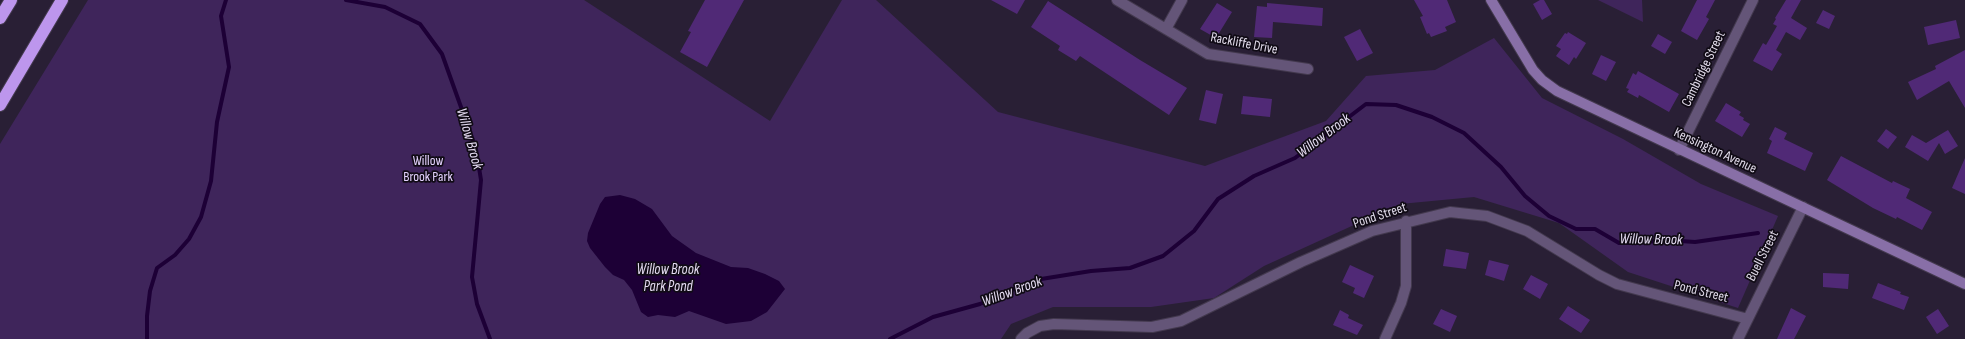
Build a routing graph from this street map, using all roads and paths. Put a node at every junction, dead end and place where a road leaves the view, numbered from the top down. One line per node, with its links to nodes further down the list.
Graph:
1 (11, 0): 7 (highway)
2 (62, 0): 10 (highway)
3 (1118, 0): 8 (street, Rackliffe Drive)
4 (1182, 0): 8 (street)
5 (1492, 0): 11 (main road, Kensington Avenue)
6 (1753, 0): 11 (street, Cambridge Street)
7 (0, 18)
8 (1166, 29): 9 (street, Rackliffe Drive)
9 (1308, 69)
10 (0, 104)
11 (1679, 150): 12 (main road, Kensington Avenue)
12 (1803, 207): 14 (main road, Kensington Avenue); 15 (street, Buell Street)
13 (1406, 221): 15 (street, Pond Street); 16 (street, Pond Street); 17 (street)
14 (1965, 284)
15 (1748, 319): 18 (street, Buell Street)
16 (1021, 339)
17 (1385, 339)
18 (1738, 339)

